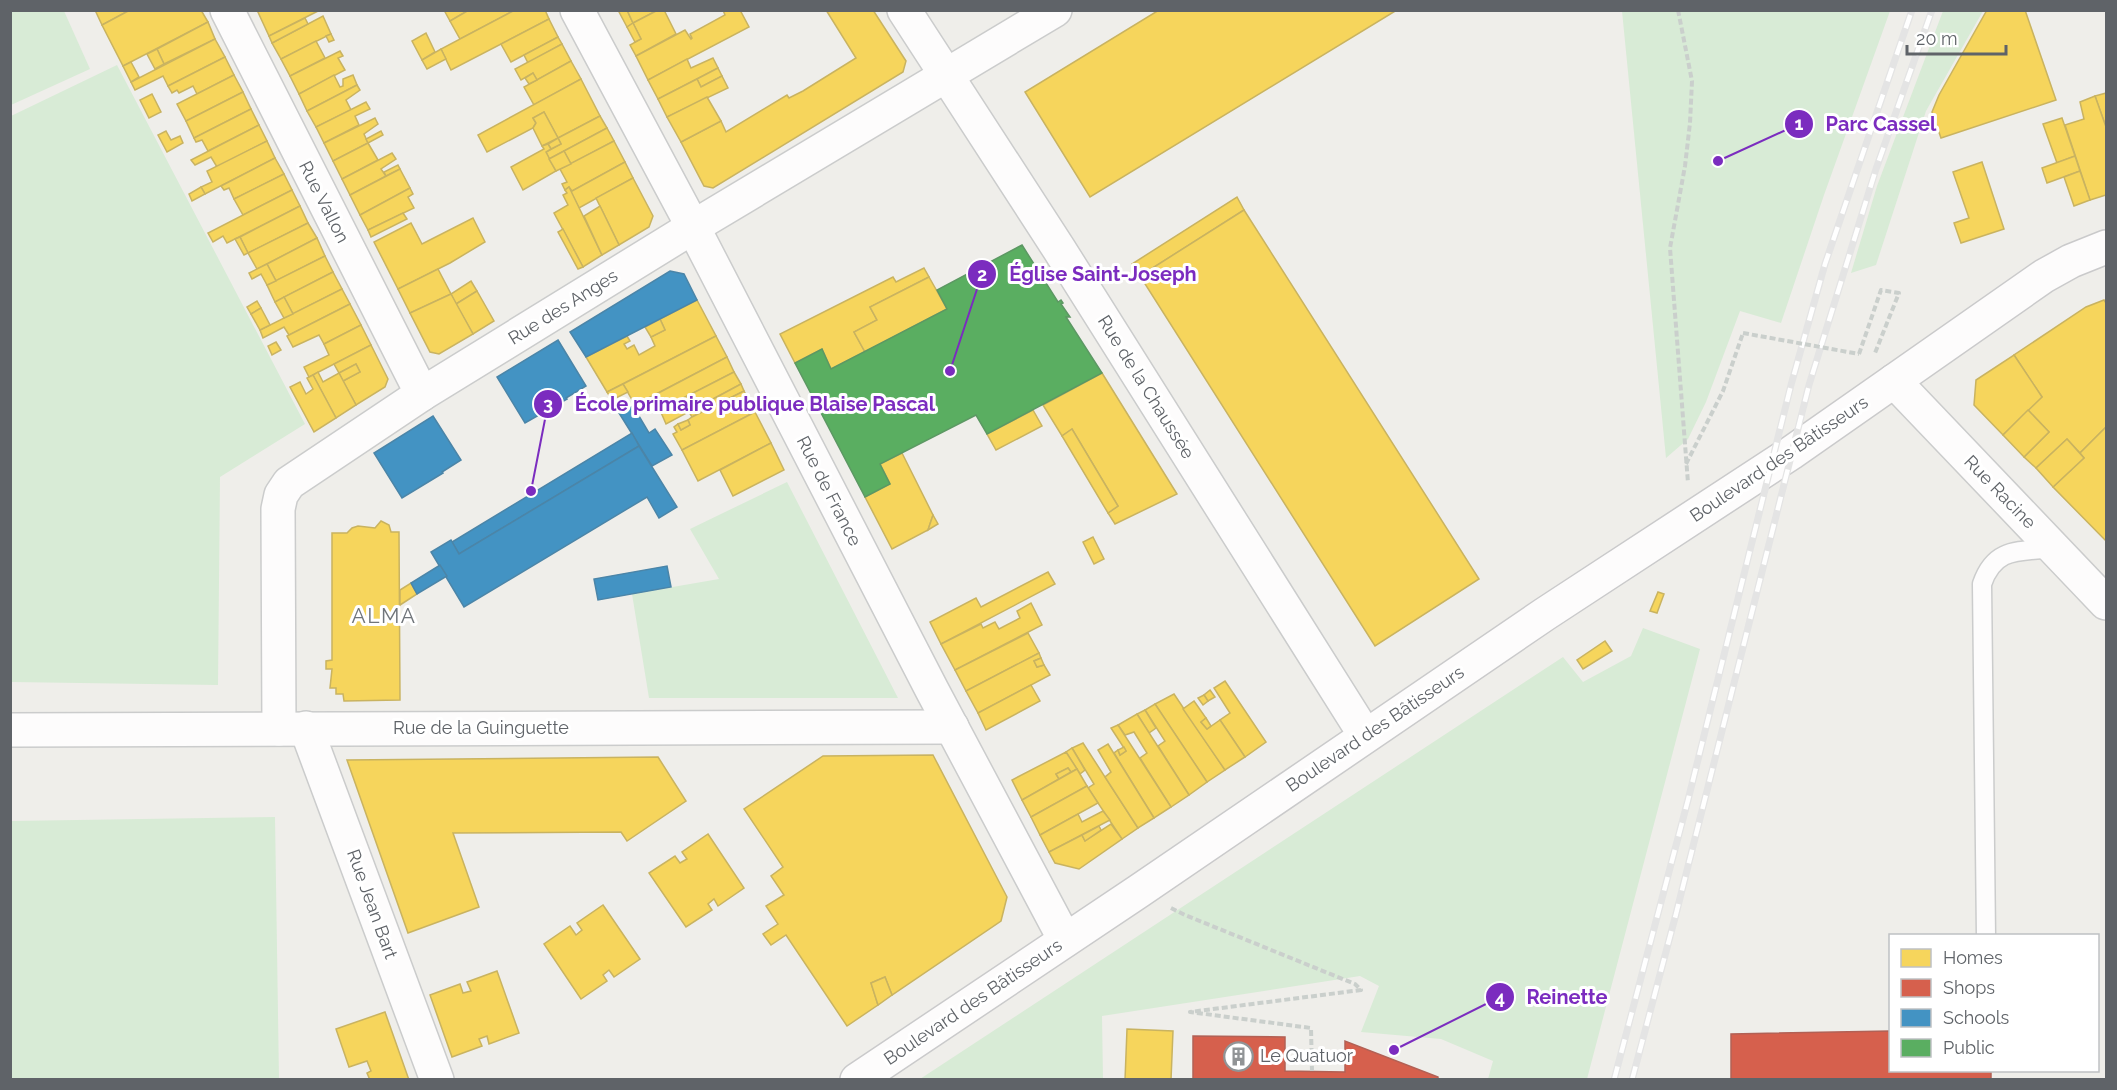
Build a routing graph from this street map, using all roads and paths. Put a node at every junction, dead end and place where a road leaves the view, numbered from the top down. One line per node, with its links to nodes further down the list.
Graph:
1 (226, 10): 10 (street, Rue Vallon)
2 (577, 10): 7 (street, Rue de France)
3 (904, 10): 6 (street, Rue de la Chaussée)
4 (1055, 10): 6 (street, Rue des Anges)
5 (1678, 10): 11 (path)
6 (947, 76): 7 (street, Rue des Anges); 18 (street, Rue de la Chaussée)
7 (693, 227): 10 (street, Rue des Anges); 15 (street, Rue de France)
8 (2106, 247): 9 (street, Boulevard des Bâtisseurs)
9 (1894, 381): 11 (path, bridge); 12 (street, Boulevard des Bâtisseurs); 13 (street, Rue Racine)
10 (422, 394): 16 (street, Rue des Anges)
11 (1685, 465): 12 (path)
12 (1693, 516): 18 (street, Boulevard des Bâtisseurs)
13 (2054, 548): 14 (street, Rue Racine); 20 (lane)
14 (2106, 603)
15 (952, 727): 16 (street, Rue de la Guinguette); 21 (street, Rue de France)
16 (292, 728): 17 (street, Rue de la Guinguette); 23 (street, Rue Jean Bart)
17 (10, 730)
18 (1365, 735): 19 (street, Boulevard des Bâtisseurs)
19 (1138, 891): 21 (street, Boulevard des Bâtisseurs); 22 (path)
20 (1986, 934)
21 (1065, 940): 24 (street, Boulevard des Bâtisseurs)
22 (1312, 1071)
23 (437, 1080)
24 (857, 1080)

